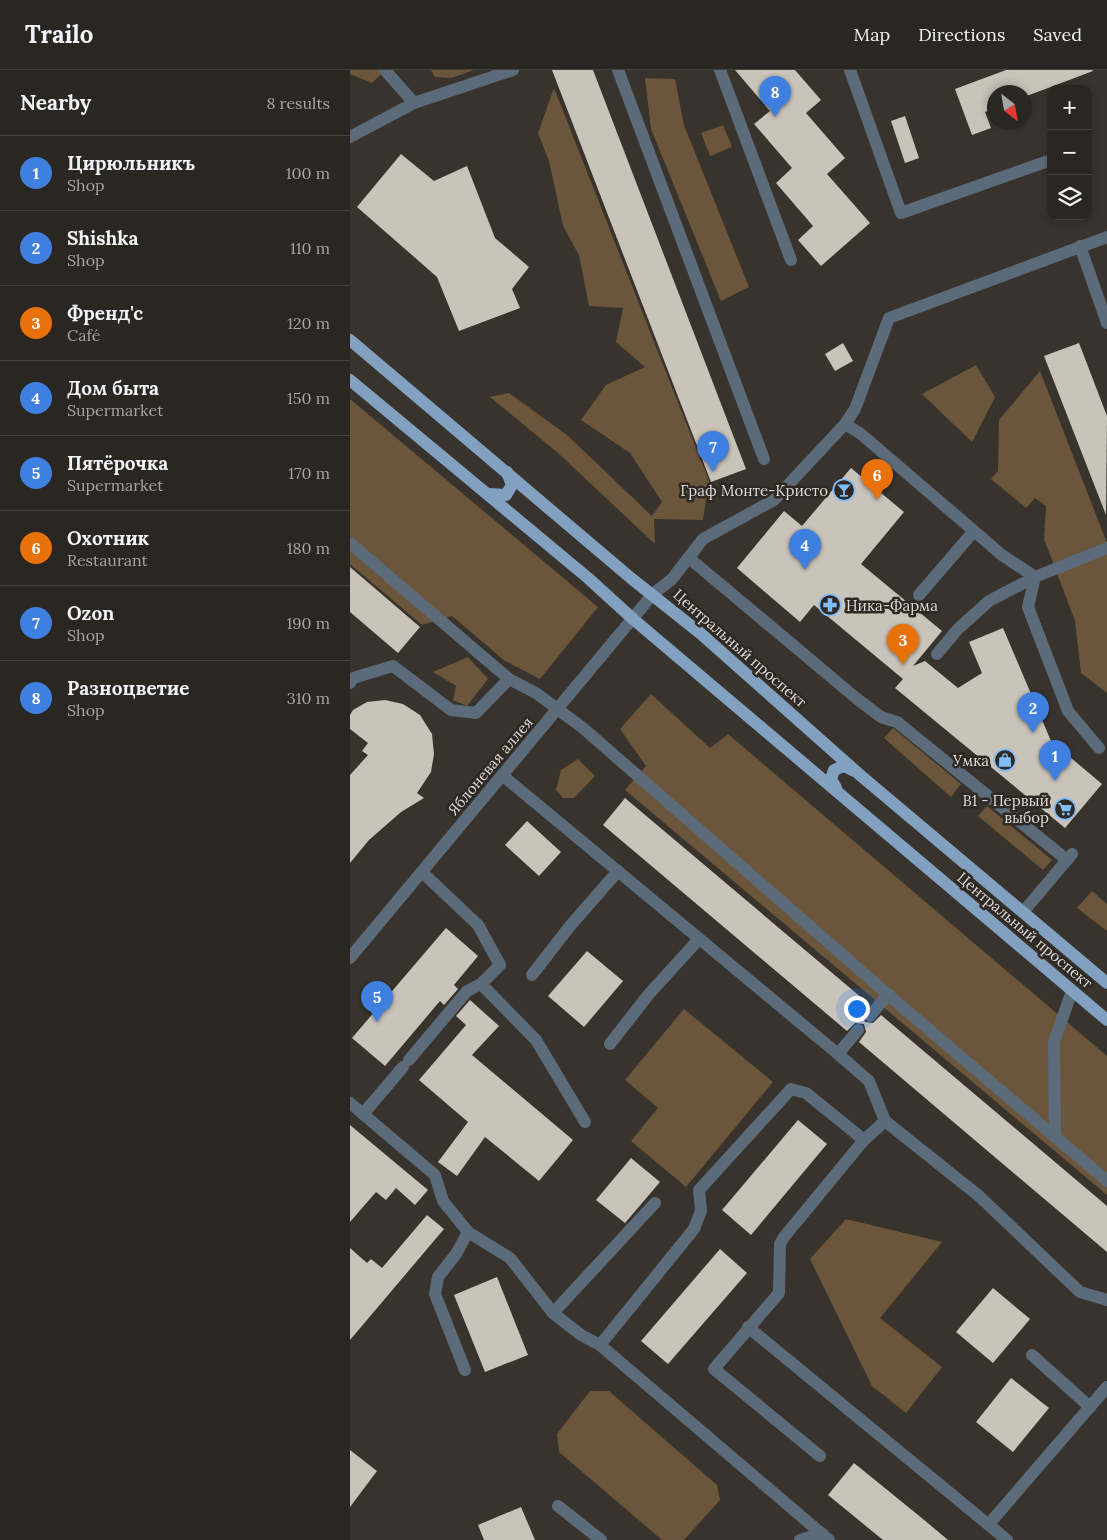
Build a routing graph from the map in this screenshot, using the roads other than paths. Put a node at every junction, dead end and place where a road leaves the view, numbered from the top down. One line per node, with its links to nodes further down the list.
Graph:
1 (385, 70): 6 (street)
2 (513, 70): 6 (street)
3 (618, 70): 16 (street)
4 (720, 70): 11 (street)
5 (850, 70): 8 (street)
6 (414, 103): 7 (street)
7 (350, 137)
8 (1047, 161)
9 (1107, 237): 10 (street, Яблоневая аллея)
10 (1080, 246): 12 (street); 15 (street, Яблоневая аллея)
11 (790, 260)
12 (1107, 323)
13 (350, 340): 17 (main road, Центральный проспект)
14 (350, 380): 18 (main road, Центральный проспект)
15 (845, 424): 19 (street); 22 (street, Яблоневая аллея)
16 (764, 459)
17 (506, 472): 18 (main road); 24 (main road, Центральный проспект)
18 (488, 494): 26 (main road, Центральный проспект)
19 (974, 531): 23 (street); 25 (street)
20 (350, 543): 28 (street)
21 (1107, 548): 23 (street)
22 (689, 558): 24 (street, Яблоневая аллея); 37 (street)
23 (1035, 577): 27 (street); 31 (street)
24 (653, 594): 26 (street, Яблоневая аллея); 33 (main road, Центральный проспект)
25 (919, 595)
26 (633, 619): 30 (street, Яблоневая аллея); 34 (main road, Центральный проспект)
27 (937, 654)
28 (510, 678): 29 (street); 30 (street)
29 (351, 679)
30 (558, 710): 32 (street, Яблоневая аллея); 44 (street)
31 (1099, 748)
32 (502, 775): 35 (street); 36 (street, Яблоневая аллея)
33 (860, 775): 34 (main road); 37 (main road, Центральный проспект)
34 (841, 794): 43 (main road, Центральный проспект)
35 (618, 871): 38 (street); 40 (street)
36 (422, 872): 39 (street, Яблоневая аллея); 42 (street)
37 (1024, 910): 41 (main road, Центральный проспект)
38 (699, 939): 48 (street); 49 (street)
39 (350, 958)
40 (532, 975)
41 (1107, 983)
42 (481, 984): 51 (street); 52 (street)
43 (1072, 991): 46 (main road, Центральный проспект); 54 (street)
44 (888, 994): 45 (street); 54 (street)
45 (870, 1016)
46 (1107, 1020)
47 (858, 1030): 49 (street)
48 (610, 1044)
49 (838, 1054): 53 (street)
50 (350, 1103): 51 (street)
51 (363, 1114): 58 (street)
52 (585, 1122)
53 (885, 1122): 55 (street); 59 (street)
54 (1055, 1138): 56 (street)
55 (864, 1140): 61 (street); 62 (street)
56 (1107, 1181)
57 (655, 1203): 60 (street)
58 (468, 1232): 60 (street); 64 (street)
59 (1107, 1300)
60 (553, 1313): 62 (street)
61 (748, 1327): 67 (street); 69 (street)
62 (600, 1345): 70 (street)
63 (1032, 1355): 66 (street)
64 (465, 1370)
65 (1107, 1387): 66 (street)
66 (1090, 1407): 69 (street)
67 (820, 1456)
68 (558, 1506): 71 (street)
69 (989, 1524): 73 (street)
70 (826, 1537): 72 (street)
71 (601, 1540)
72 (800, 1540)
73 (1006, 1540)

